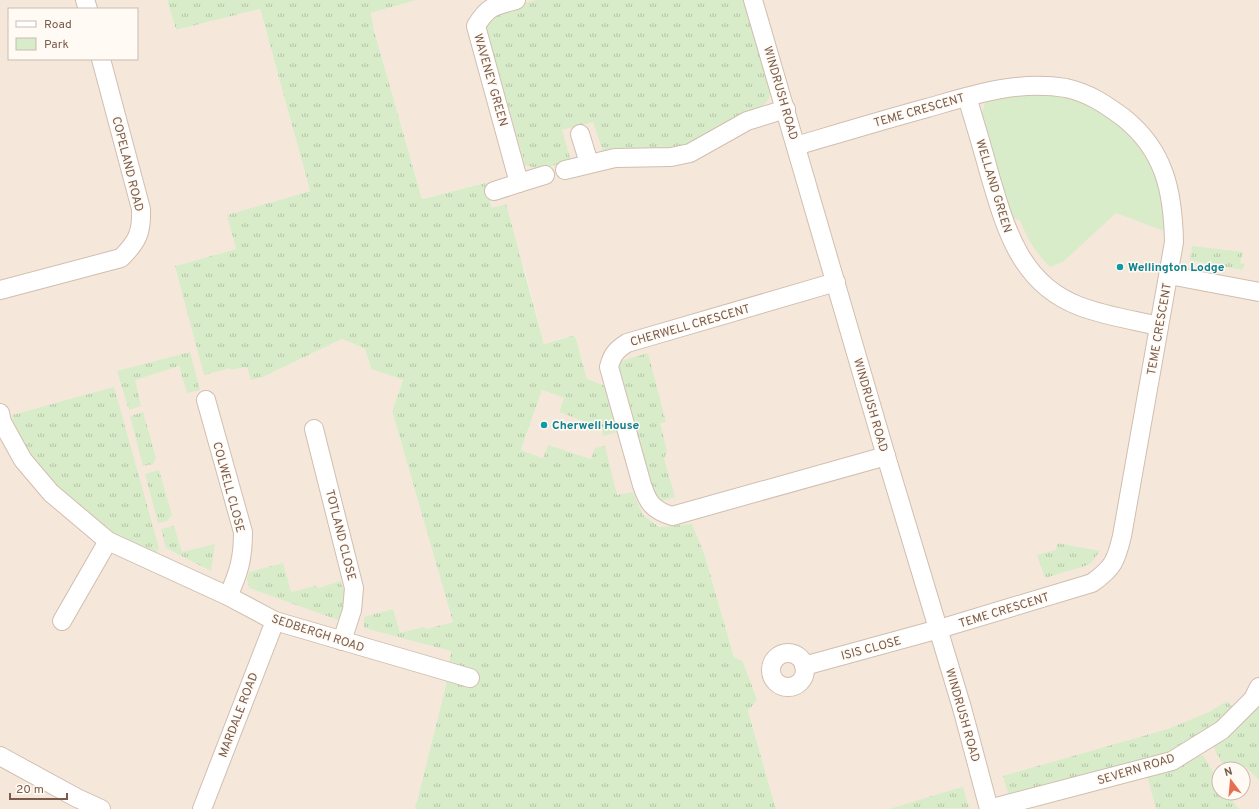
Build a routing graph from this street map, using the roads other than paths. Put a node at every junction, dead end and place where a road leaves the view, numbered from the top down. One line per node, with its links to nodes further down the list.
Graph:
1 (516, 0): 11 (street, WAVENEY GREEN)
2 (754, 0): 5 (street, WINDRUSH ROAD)
3 (101, 60): 15 (street, COPELAND ROAD)
4 (967, 97): 7 (street, TEME CRESCENT); 13 (street, TEME CRESCENT); 17 (street, WELLAND GREEN)
5 (786, 109): 7 (street, WINDRUSH ROAD); 8 (street)
6 (580, 134): 8 (street)
7 (796, 146): 14 (street, WINDRUSH ROAD)
8 (589, 163): 9 (street)
9 (564, 170)
10 (545, 175): 11 (street)
11 (519, 183): 12 (street)
12 (494, 191)
13 (1169, 275): 16 (street); 17 (street, TEME CRESCENT)
14 (836, 282): 21 (street, WINDRUSH ROAD); 21 (street, CHERWELL CRESCENT)
15 (0, 290)
16 (1259, 292)
17 (1159, 326): 26 (street, TEME CRESCENT)
18 (206, 400): 23 (street, COLWELL CLOSE)
19 (0, 413): 22 (street, SEDBERGH ROAD)
20 (314, 429): 27 (street, TOTLAND CLOSE)
21 (886, 456): 26 (street, WINDRUSH ROAD)
22 (108, 541): 23 (street, SEDBERGH ROAD); 24 (street)
23 (228, 596): 25 (street, SEDBERGH ROAD)
24 (62, 621)
25 (275, 621): 27 (street, SEDBERGH ROAD); 33 (street, MARDALE ROAD)
26 (939, 629): 28 (street, ISIS CLOSE); 34 (street, WINDRUSH ROAD)
27 (342, 641): 29 (street, SEDBERGH ROAD)
28 (804, 666)
29 (470, 678)
30 (1259, 687): 34 (street, SEVERN ROAD)
31 (0, 756): 32 (street)
32 (101, 809)
33 (202, 809)
34 (989, 809)

